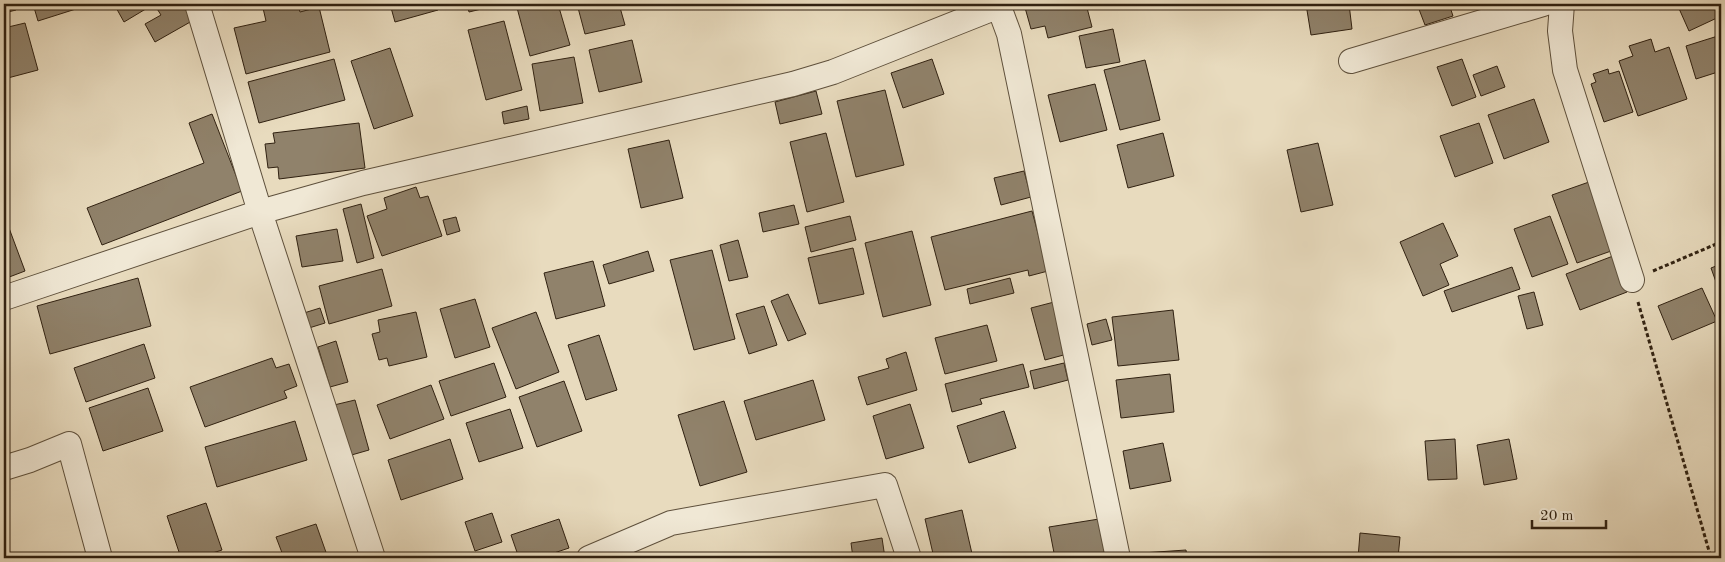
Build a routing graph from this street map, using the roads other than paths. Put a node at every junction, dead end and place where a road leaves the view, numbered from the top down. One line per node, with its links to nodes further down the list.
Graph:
1 (197, 4): 6 (street)
2 (1543, 4): 5 (street)
3 (1562, 4): 7 (street)
4 (999, 5): 6 (street); 14 (street)
5 (1350, 61)
6 (260, 212): 8 (street); 11 (street)
7 (1632, 280)
8 (4, 298)
9 (4, 468): 10 (street)
10 (100, 558)
11 (373, 558)
12 (588, 558): 13 (street)
13 (909, 558)
14 (1118, 558)

